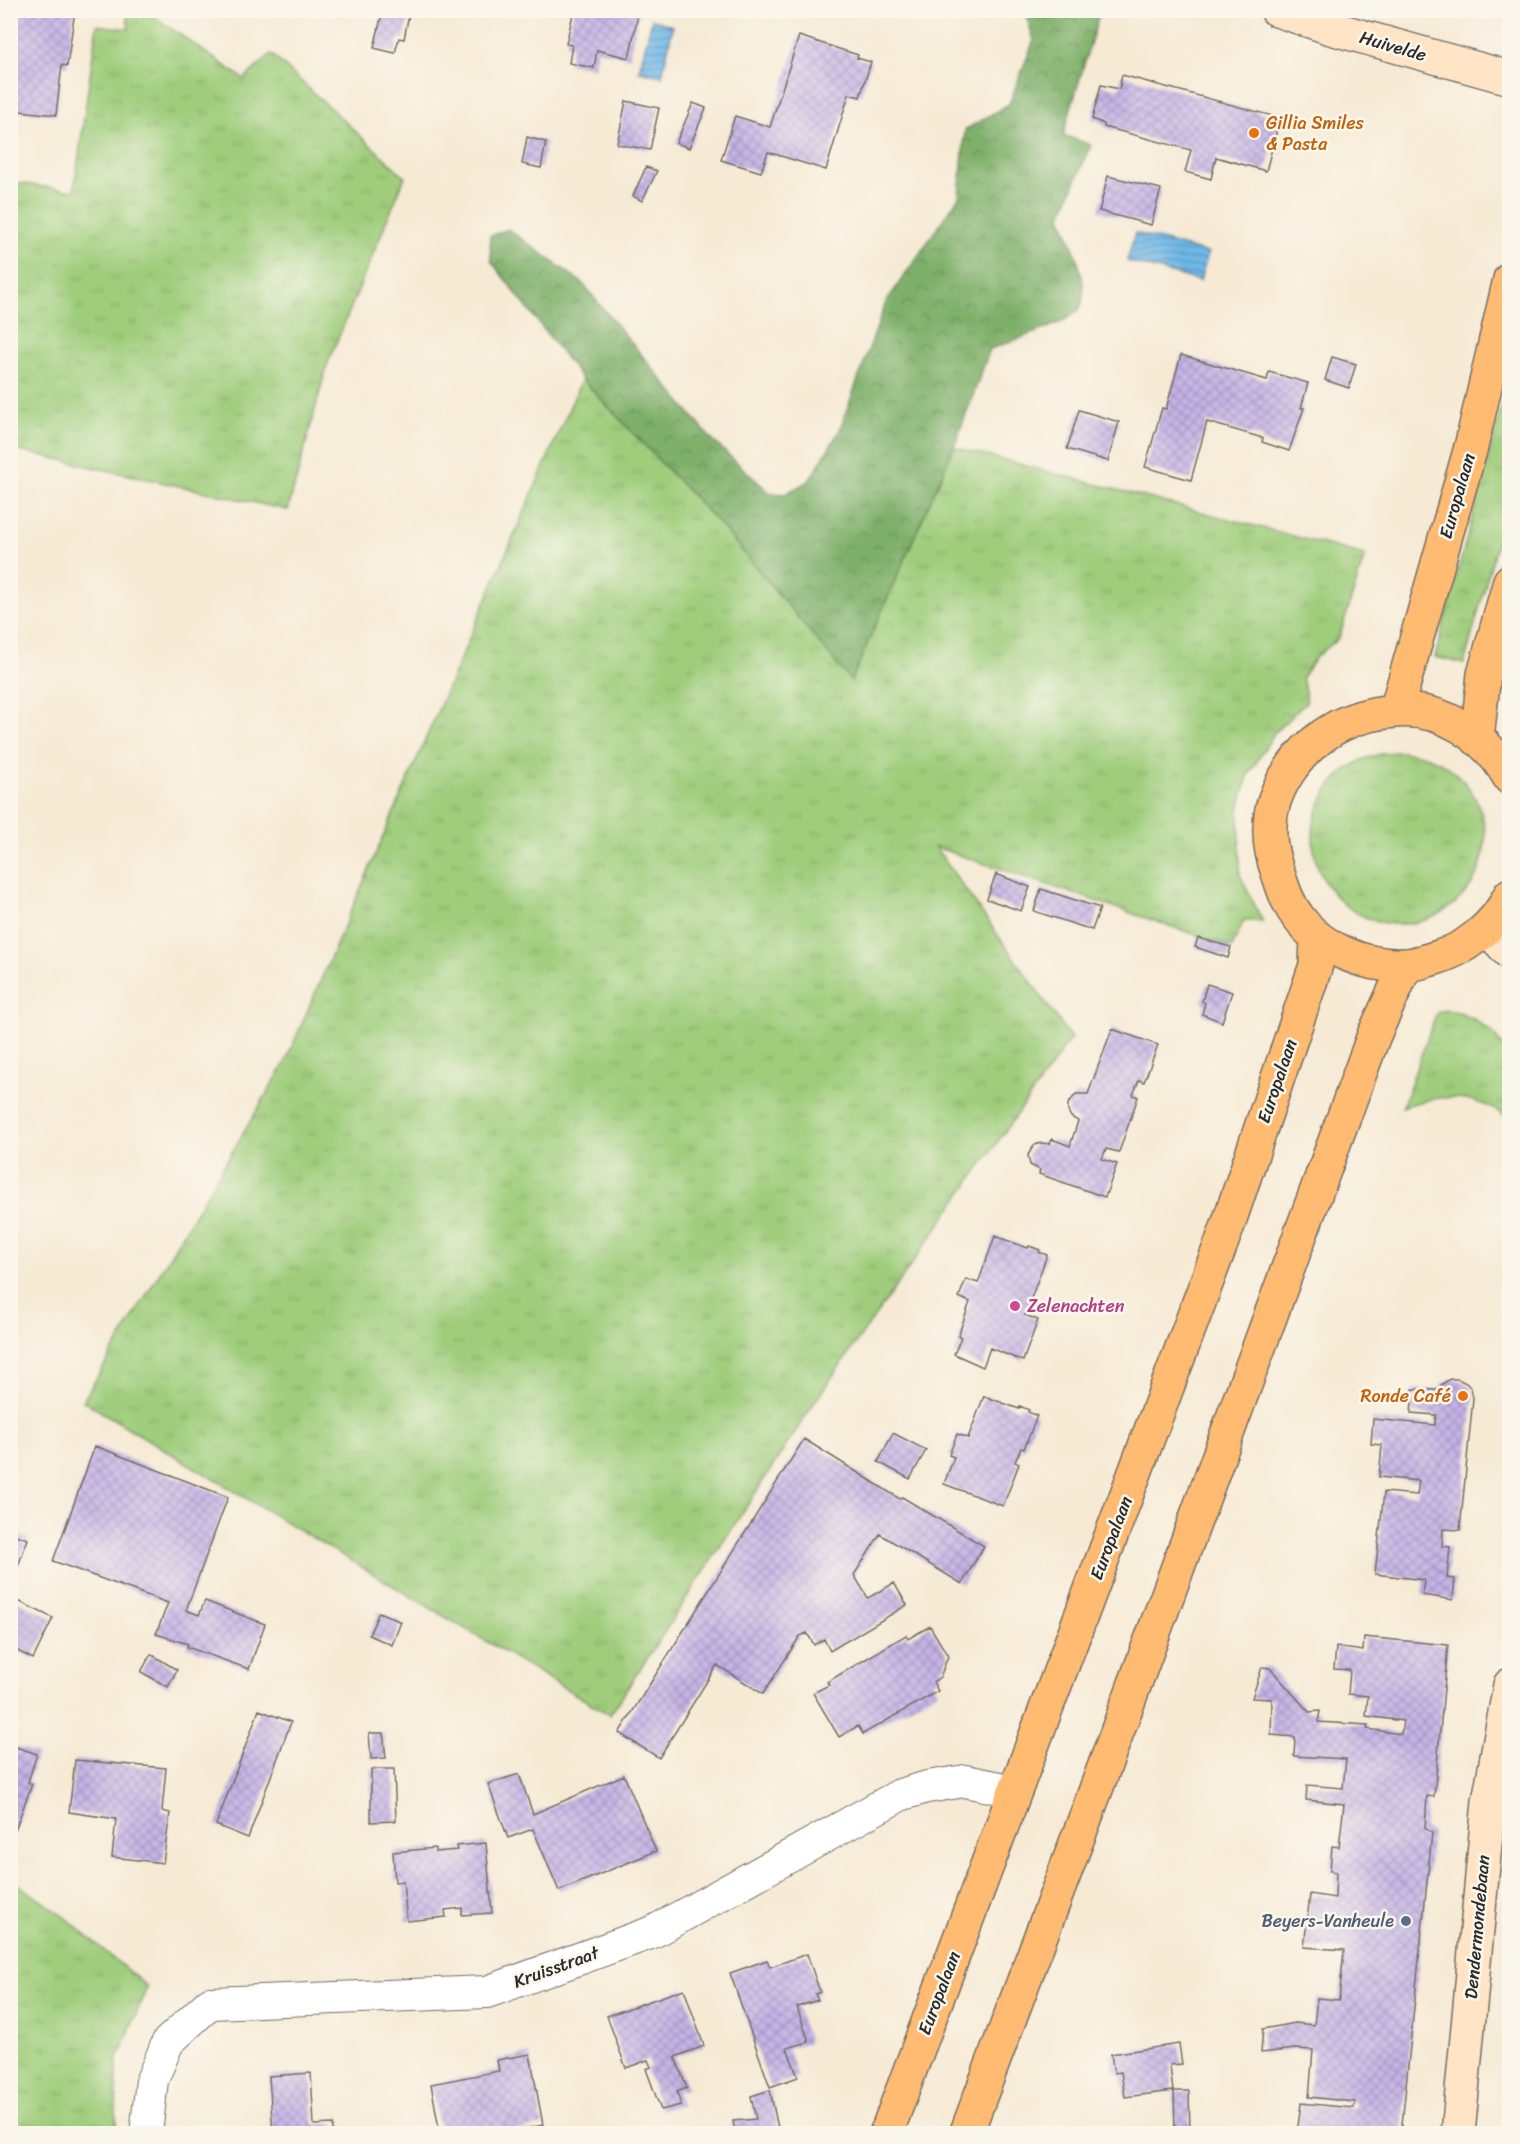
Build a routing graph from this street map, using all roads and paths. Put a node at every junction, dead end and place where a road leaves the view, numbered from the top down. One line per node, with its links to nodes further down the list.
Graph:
1 (1277, 10): 2 (street, Huivelde)
2 (1509, 78)
3 (1509, 279): 5 (main road, Europalaan)
4 (1509, 580): 6 (main road)
5 (1396, 711): 6 (main road); 10 (main road)
6 (1477, 739): 7 (main road)
7 (1509, 778)
8 (1509, 895): 9 (main road)
9 (1487, 928): 11 (street); 12 (main road)
10 (1317, 937): 12 (main road); 14 (main road, Europalaan)
11 (1509, 953)
12 (1406, 965): 17 (main road)
13 (1509, 1685): 18 (street, Dendermondebaan)
14 (1015, 1791): 15 (street, Kruisstraat); 16 (main road, Europalaan)
15 (146, 2133)
16 (886, 2133)
17 (966, 2133)
18 (1458, 2133)

